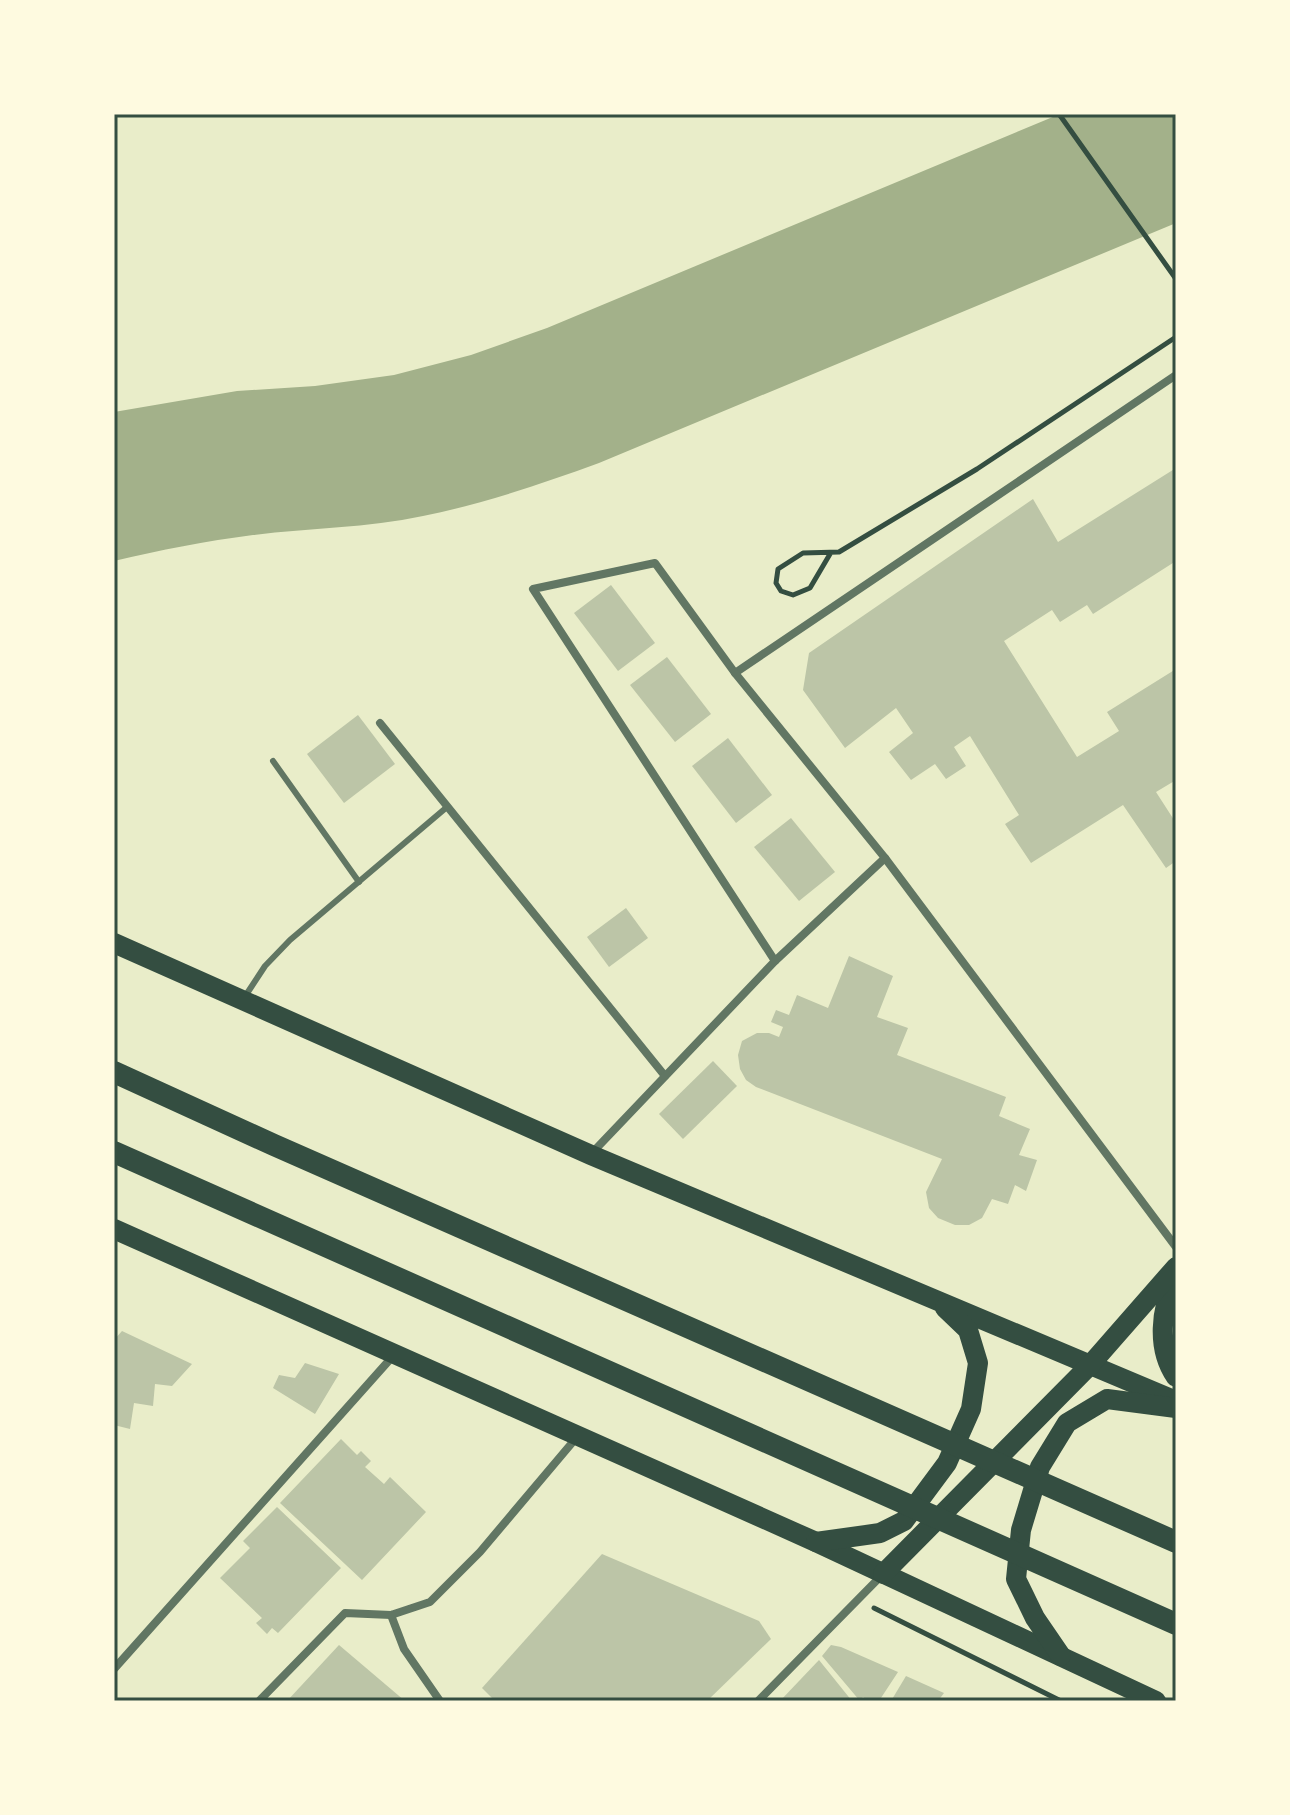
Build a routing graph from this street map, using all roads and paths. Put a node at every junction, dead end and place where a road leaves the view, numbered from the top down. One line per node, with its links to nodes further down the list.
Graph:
1 (1059, 114): 2 (path)
2 (1176, 279)
3 (1176, 337): 5 (path)
4 (1176, 375): 6 (street)
5 (830, 554): 5 (path)
6 (735, 673): 10 (street); 13 (street)
7 (380, 723): 9 (street)
8 (273, 761): 11 (lane)
9 (447, 807): 11 (lane); 16 (street)
10 (885, 858): 13 (street); 20 (street)
11 (359, 882): 14 (lane)
12 (114, 943): 14 (main road)
13 (775, 961): 16 (street)
14 (243, 999): 18 (main road)
15 (114, 1072): 31 (highway)
16 (665, 1076): 18 (street)
17 (114, 1152): 35 (highway)
18 (591, 1155): 23 (main road)
19 (114, 1229): 24 (main road)
20 (1176, 1247)
21 (1176, 1267): 25 (main road)
22 (1176, 1276): 26 (main road)
23 (939, 1302): 25 (main road); 30 (main road)
24 (394, 1355): 29 (main road); 37 (street)
25 (1091, 1364): 27 (main road); 32 (main road)
26 (1176, 1377)
27 (1176, 1401)
28 (1176, 1408): 36 (main road)
29 (577, 1436): 30 (main road); 34 (street)
30 (816, 1542): 32 (main road)
31 (1176, 1542)
32 (883, 1574): 33 (street); 36 (main road)
33 (859, 1600): 40 (street); 41 (path)
34 (391, 1615): 38 (street); 39 (street)
35 (1176, 1624)
36 (1062, 1657): 42 (main road)
37 (114, 1669)
38 (259, 1701)
39 (440, 1701)
40 (758, 1701)
41 (1061, 1701)
42 (1156, 1701)

